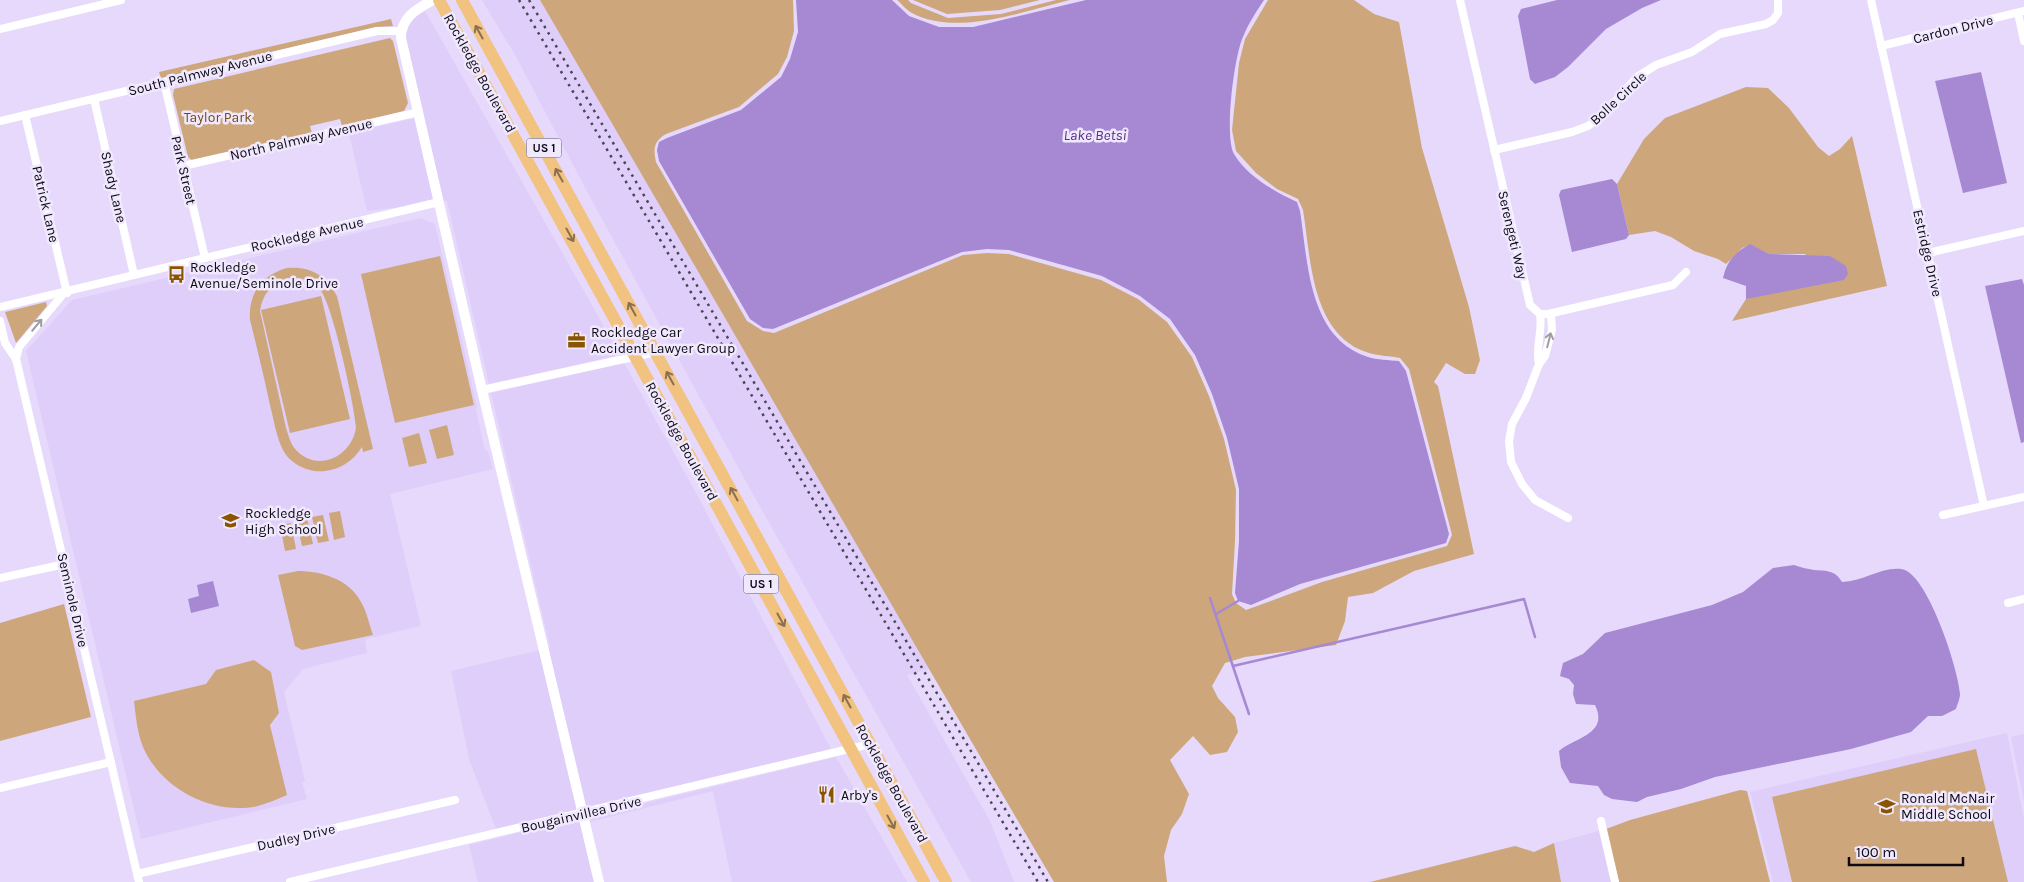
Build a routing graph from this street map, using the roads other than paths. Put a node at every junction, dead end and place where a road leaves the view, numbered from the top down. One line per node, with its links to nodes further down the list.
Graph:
1 (121, 0): 9 (street)
2 (433, 0): 10 (street)
3 (440, 0): 20 (main road, Rockledge Boulevard / US 1)
4 (462, 0): 21 (main road, Rockledge Boulevard / US 1, one-way to 4)
5 (1460, 0): 18 (street, Serengeti Way)
6 (1778, 0): 18 (street, Bolle Circle)
7 (1871, 0): 12 (street, Estridge Drive)
8 (2021, 12): 11 (street); 12 (street, Cardon Drive)
9 (0, 28)
10 (401, 34): 13 (street, South Palmway Avenue); 15 (street)
11 (2024, 41)
12 (1881, 46): 26 (street, Estridge Drive)
13 (164, 82): 14 (street, South Palmway Avenue); 19 (street, Park Street)
14 (94, 99): 16 (street, South Palmway Avenue); 29 (street, Shady Lane)
15 (419, 112): 19 (street, North Palmway Avenue); 22 (street)
16 (25, 115): 17 (street, South Palmway Avenue); 30 (street, Patrick Lane)
17 (0, 121)
18 (1494, 150): 32 (street, Serengeti Way)
19 (183, 166): 27 (street, Park Street)
20 (538, 177): 21 (main road); 23 (main road, Rockledge Boulevard / US 1)
21 (569, 194): 25 (main road, Rockledge Boulevard / US 1)
22 (439, 202): 27 (street, Rockledge Avenue); 41 (street)
23 (555, 209): 25 (main road); 38 (main road, Rockledge Boulevard / US 1, one-way to 38)
24 (2024, 231): 26 (street)
25 (590, 233): 37 (main road, Rockledge Boulevard / US 1, one-way to 25)
26 (1928, 252): 44 (street, Estridge Drive)
27 (205, 258): 29 (street, Rockledge Avenue)
28 (1686, 272): 33 (street)
29 (134, 275): 30 (street, Rockledge Avenue)
30 (65, 293): 31 (street, Rockledge Avenue); 39 (street, one-way to 30)
31 (0, 307)
32 (1540, 314): 33 (street); 40 (street)
33 (1551, 314): 40 (street, one-way to 33)
34 (0, 321): 35 (street, Seminole Drive)
35 (10, 350): 36 (street); 39 (street, Seminole Drive)
36 (0, 352)
37 (656, 352): 38 (street); 46 (main road, Rockledge Boulevard / US 1, one-way to 37)
38 (636, 356): 41 (street); 43 (main road, Rockledge Boulevard / US 1)
39 (16, 359): 49 (street, Seminole Drive)
40 (1539, 364): 47 (street)
41 (482, 390): 59 (street)
42 (2024, 497): 44 (street)
43 (715, 500): 46 (main road); 48 (main road, Rockledge Boulevard / US 1)
44 (1984, 506): 45 (street)
45 (1943, 515)
46 (746, 516): 50 (main road, Rockledge Boulevard / US 1)
47 (1568, 518)
48 (742, 549): 50 (main road); 55 (main road, Rockledge Boulevard / US 1, one-way to 55)
49 (64, 564): 51 (street); 56 (street, Seminole Drive)
50 (774, 568): 54 (main road, Rockledge Boulevard / US 1, one-way to 50)
51 (0, 578)
52 (2024, 599): 53 (street)
53 (2008, 603)
54 (870, 744): 55 (street, Bougainvillea Drive); 65 (main road, Rockledge Boulevard / US 1)
55 (851, 749): 59 (street, Bougainvillea Drive); 64 (main road, Rockledge Boulevard / US 1, one-way to 64)
56 (110, 762): 57 (street); 61 (street, Seminole Drive)
57 (0, 788)
58 (455, 800): 61 (street, Dudley Drive)
59 (583, 813): 62 (street, Bougainvillea Drive); 63 (street)
60 (1601, 821): 66 (street)
61 (138, 878)
62 (290, 882)
63 (599, 882)
64 (924, 882)
65 (946, 882)
66 (1615, 882)

